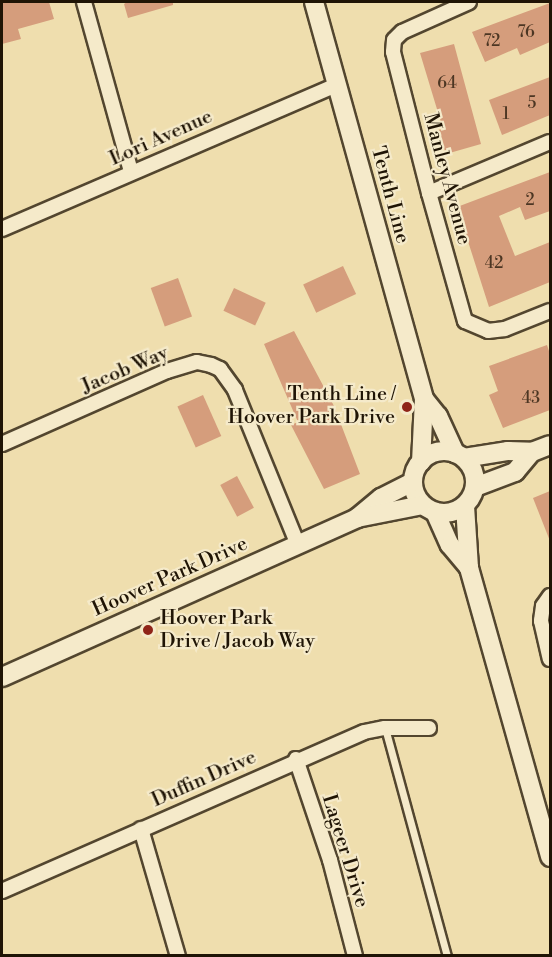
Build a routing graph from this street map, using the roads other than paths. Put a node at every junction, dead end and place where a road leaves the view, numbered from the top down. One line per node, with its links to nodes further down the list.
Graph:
1 (84, 2): 6 (street)
2 (314, 2): 4 (street, Tenth Line)
3 (469, 2): 7 (street, Manley Avenue)
4 (337, 85): 6 (street, Lori Avenue); 10 (street, Tenth Line)
5 (550, 142): 7 (street)
6 (131, 172): 8 (street, Lori Avenue)
7 (429, 193): 9 (street, Manley Avenue)
8 (2, 229)
9 (550, 311)
10 (424, 399): 14 (street, Tenth Line); 15 (street, Tenth Line)
11 (2, 444): 21 (street, Jacob Way)
12 (550, 445): 13 (street)
13 (531, 452): 14 (street); 17 (street)
14 (460, 456): 15 (street); 17 (street)
15 (421, 462): 16 (street)
16 (413, 482): 19 (street); 20 (street, Hoover Park Drive)
17 (475, 487): 18 (street)
18 (465, 506): 19 (street); 22 (street)
19 (429, 509): 20 (street, Hoover Park Drive); 22 (street)
20 (357, 518): 21 (street, Hoover Park Drive)
21 (298, 545): 25 (street, Hoover Park Drive)
22 (469, 568): 30 (street)
23 (550, 596): 24 (street)
24 (550, 659)
25 (2, 677)
26 (385, 728): 27 (street, Duffin Drive); 28 (street, Duffin Drive); 34 (lane)
27 (429, 728)
28 (296, 759): 29 (street, Duffin Drive); 33 (street, Lageer Drive)
29 (141, 829): 31 (street, Duffin Drive); 32 (street)
30 (550, 857)
31 (2, 891)
32 (178, 956)
33 (355, 956)
34 (447, 956)

